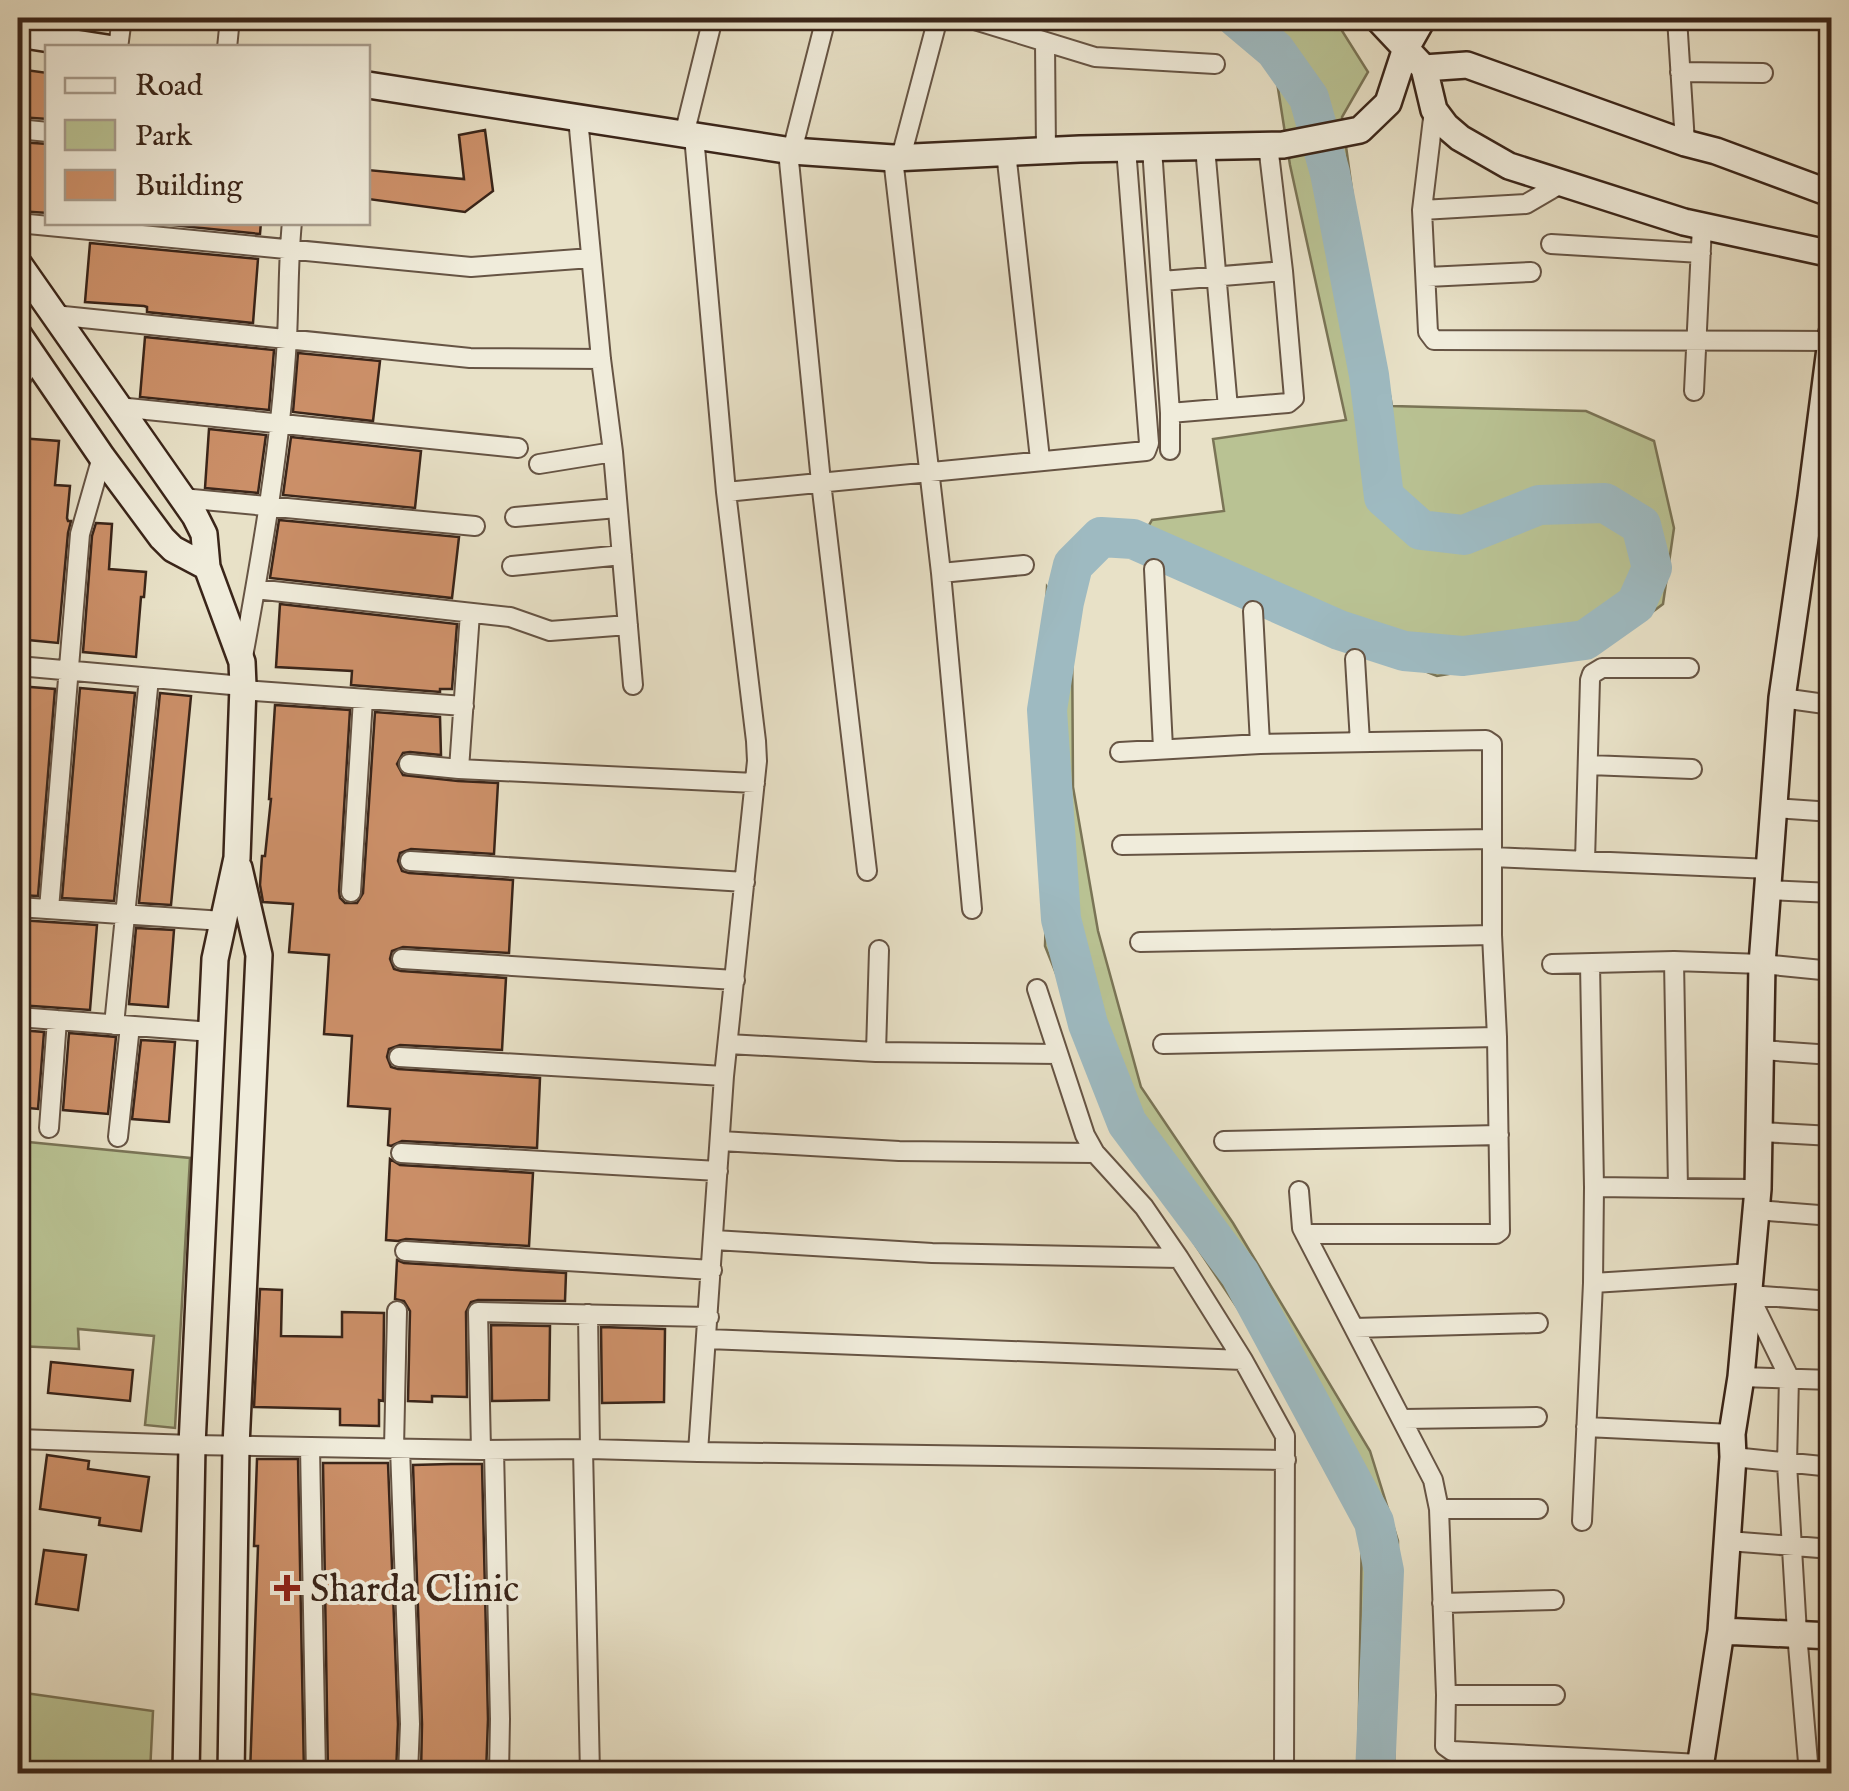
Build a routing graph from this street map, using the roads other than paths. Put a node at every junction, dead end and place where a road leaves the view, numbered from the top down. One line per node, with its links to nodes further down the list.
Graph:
1 (122, 18): 13 (street)
2 (230, 18): 14 (street)
3 (713, 18): 25 (street)
4 (826, 18): 32 (street)
5 (938, 18): 34 (street)
6 (968, 18): 11 (street)
7 (1378, 18): 15 (street)
8 (1423, 18): 15 (street)
9 (1678, 18): 18 (street)
10 (18, 34): 12 (street)
11 (1045, 43): 16 (street); 31 (street)
12 (88, 45)
13 (118, 45)
14 (227, 45)
15 (1406, 48): 17 (street); 27 (street)
16 (1215, 64)
17 (1424, 68): 21 (street); 26 (street)
18 (1680, 72): 19 (street); 26 (street)
19 (1762, 73)
20 (370, 85): 22 (street)
21 (1434, 110): 35 (street); 37 (street)
22 (578, 118): 25 (street); 45 (street)
23 (18, 129): 24 (street)
24 (45, 132)
25 (689, 135): 32 (street); 74 (street)
26 (1684, 143): 36 (street)
27 (1275, 145): 28 (street); 47 (street)
28 (1204, 147): 30 (street); 49 (street)
29 (1126, 148): 30 (street); 31 (street); 70 (street)
30 (1152, 148): 51 (street)
31 (1046, 150): 33 (street)
32 (790, 151): 34 (street); 73 (street)
33 (1006, 152): 34 (street); 70 (street)
34 (898, 158): 72 (street)
35 (1562, 183): 37 (street); 40 (street)
36 (1831, 194)
37 (1422, 210): 50 (street)
38 (18, 223): 42 (street)
39 (292, 225): 42 (street)
40 (1702, 226): 43 (street); 44 (street)
41 (1551, 244): 43 (street)
42 (289, 250): 45 (street); 55 (street)
43 (1701, 253): 56 (street)
44 (1832, 254)
45 (591, 258): 59 (street)
46 (18, 263): 52 (street)
47 (1282, 271): 49 (street); 63 (street)
48 (1531, 272): 50 (street)
49 (1218, 276): 51 (street); 63 (street)
50 (1427, 278): 56 (street)
51 (1162, 281): 64 (street)
52 (54, 315): 55 (street); 62 (street)
53 (1832, 333): 57 (street)
54 (18, 334): 58 (street)
55 (287, 338): 59 (street); 65 (street)
56 (1697, 341): 57 (street); 61 (street)
57 (1830, 341): 97 (street)
58 (33, 356): 60 (street); 69 (street)
59 (601, 359): 68 (street)
60 (18, 386)
61 (1694, 391)
62 (118, 406): 65 (street); 75 (street)
63 (1228, 408): 64 (street)
64 (1170, 413): 67 (street)
65 (279, 424): 66 (street); 76 (street)
66 (518, 448)
67 (1170, 450)
68 (612, 452): 71 (street); 77 (street)
69 (102, 457): 83 (street); 93 (street)
70 (1040, 459): 72 (street)
71 (540, 464)
72 (930, 470): 73 (street); 85 (street)
73 (821, 482): 74 (street); 117 (street)
74 (726, 492): 109 (street)
75 (182, 498): 76 (street); 83 (street)
76 (268, 506): 79 (street); 86 (street)
77 (617, 508): 78 (street); 80 (street)
78 (515, 517)
79 (475, 526)
80 (622, 555): 82 (street); 89 (street)
81 (1024, 564): 85 (street)
82 (512, 566)
83 (207, 568): 95 (street)
84 (1154, 569): 103 (street)
85 (940, 573): 124 (street)
86 (255, 589): 88 (street); 95 (street)
87 (1252, 611): 102 (street)
88 (470, 612): 89 (street); 100 (street)
89 (628, 625): 96 (street)
90 (1356, 660): 101 (street)
91 (18, 666): 93 (street)
92 (1690, 668): 106 (street)
93 (70, 672): 94 (street); 123 (street)
94 (149, 678): 95 (street); 125 (street)
95 (242, 680): 98 (street); 114 (street)
96 (633, 686)
97 (1782, 698): 99 (street); 110 (street)
98 (363, 700): 100 (street); 120 (street)
99 (1832, 705)
100 (464, 706): 108 (street)
101 (1360, 742): 102 (street); 113 (street)
102 (1260, 744): 103 (street)
103 (1164, 748): 104 (street)
104 (1120, 752)
105 (409, 764): 108 (street)
106 (1588, 764): 107 (street); 115 (street)
107 (1692, 768)
108 (459, 769): 109 (street)
109 (756, 782): 119 (street)
110 (1775, 808): 111 (street); 118 (street)
111 (1832, 812)
112 (1122, 845): 113 (street)
113 (1492, 848): 115 (street); 127 (street)
114 (237, 858): 126 (street); 190 (street)
115 (1586, 861): 118 (street)
116 (410, 862): 119 (street)
117 (867, 871)
118 (1770, 879): 121 (street); 134 (street)
119 (745, 882): 136 (street)
120 (351, 892)
121 (1832, 893)
122 (18, 907): 123 (street)
123 (49, 909): 125 (street)
124 (972, 909)
125 (123, 914): 126 (street); 140 (street)
126 (223, 921): 141 (street)
127 (1492, 935): 128 (street); 142 (street)
128 (1140, 942)
129 (879, 950): 146 (street)
130 (402, 960): 136 (street)
131 (1674, 961): 133 (street); 134 (street); 162 (street)
132 (1552, 964): 133 (street)
133 (1590, 964): 161 (street)
134 (1762, 964): 135 (street); 145 (street)
135 (1832, 970)
136 (735, 980): 143 (street)
137 (1037, 989): 147 (street)
138 (18, 1017): 139 (street)
139 (57, 1020): 140 (street); 151 (street)
140 (122, 1025): 141 (street); 155 (street)
141 (212, 1032): 188 (street)
142 (1497, 1038): 144 (street); 153 (street)
143 (728, 1044): 146 (street); 150 (street)
144 (1163, 1044)
145 (1761, 1050): 148 (street); 152 (street)
146 (876, 1052): 147 (street)
147 (1058, 1054): 159 (street)
148 (1832, 1055)
149 (398, 1056): 150 (street)
150 (724, 1076): 157 (street)
151 (50, 1128)
152 (1760, 1132): 154 (street); 164 (street)
153 (1499, 1136): 156 (street); 166 (street)
154 (1832, 1136)
155 (118, 1137)
156 (1224, 1141)
157 (720, 1142): 159 (street); 160 (street)
158 (400, 1153): 160 (street)
159 (1095, 1154): 169 (street)
160 (718, 1172): 167 (street)
161 (1594, 1188): 162 (street); 171 (street)
162 (1678, 1188): 164 (street)
163 (1299, 1191): 166 (street)
164 (1758, 1199): 165 (street); 172 (street)
165 (1832, 1216)
166 (1305, 1234): 178 (street)
167 (714, 1240): 169 (street); 170 (street)
168 (405, 1251): 170 (street)
169 (1179, 1258): 180 (street)
170 (712, 1270): 176 (street)
171 (1592, 1283): 172 (street); 186 (street)
172 (1750, 1284): 173 (street); 181 (street); 182 (street)
173 (1832, 1301)
174 (397, 1311): 192 (street)
175 (588, 1314): 176 (street); 193 (street); 194 (street)
176 (708, 1317): 179 (street)
177 (1538, 1323): 178 (street)
178 (1354, 1328): 185 (street)
179 (707, 1339): 180 (street); 195 (street)
180 (1243, 1360): 196 (street)
181 (1741, 1377): 182 (street); 189 (street)
182 (1790, 1377): 183 (street); 197 (street)
183 (1832, 1380)
184 (1536, 1417): 185 (street)
185 (1403, 1419): 200 (street)
186 (1586, 1427): 189 (street); 201 (street)
187 (18, 1439): 188 (street)
188 (192, 1445): 190 (street); 215 (street)
189 (1733, 1445): 197 (street); 202 (street)
190 (236, 1446): 191 (street); 216 (street)
191 (310, 1447): 192 (street); 217 (street)
192 (397, 1448): 194 (street); 218 (street)
193 (587, 1449): 194 (street); 195 (street); 220 (street)
194 (488, 1450): 219 (street)
195 (698, 1452): 196 (street)
196 (1286, 1460): 221 (street)
197 (1787, 1464): 198 (street); 203 (street)
198 (1832, 1467)
199 (1538, 1509): 200 (street)
200 (1439, 1510): 206 (street)
201 (1582, 1520)
202 (1728, 1541): 203 (street); 207 (street)
203 (1792, 1546): 204 (street); 208 (street)
204 (1832, 1548)
205 (1554, 1600): 206 (street)
206 (1442, 1603): 210 (street)
207 (1721, 1631): 208 (street); 214 (street)
208 (1797, 1633): 209 (street); 223 (street)
209 (1832, 1636)
210 (1446, 1695): 211 (street); 212 (street)
211 (1555, 1695)
212 (1484, 1753): 213 (street); 222 (street)
213 (1582, 1766): 214 (street)
214 (1700, 1769)
215 (186, 1774)
216 (231, 1774)
217 (316, 1774)
218 (408, 1774)
219 (498, 1774)
220 (590, 1774)
221 (1284, 1774)
222 (1482, 1774)
223 (1809, 1774)

